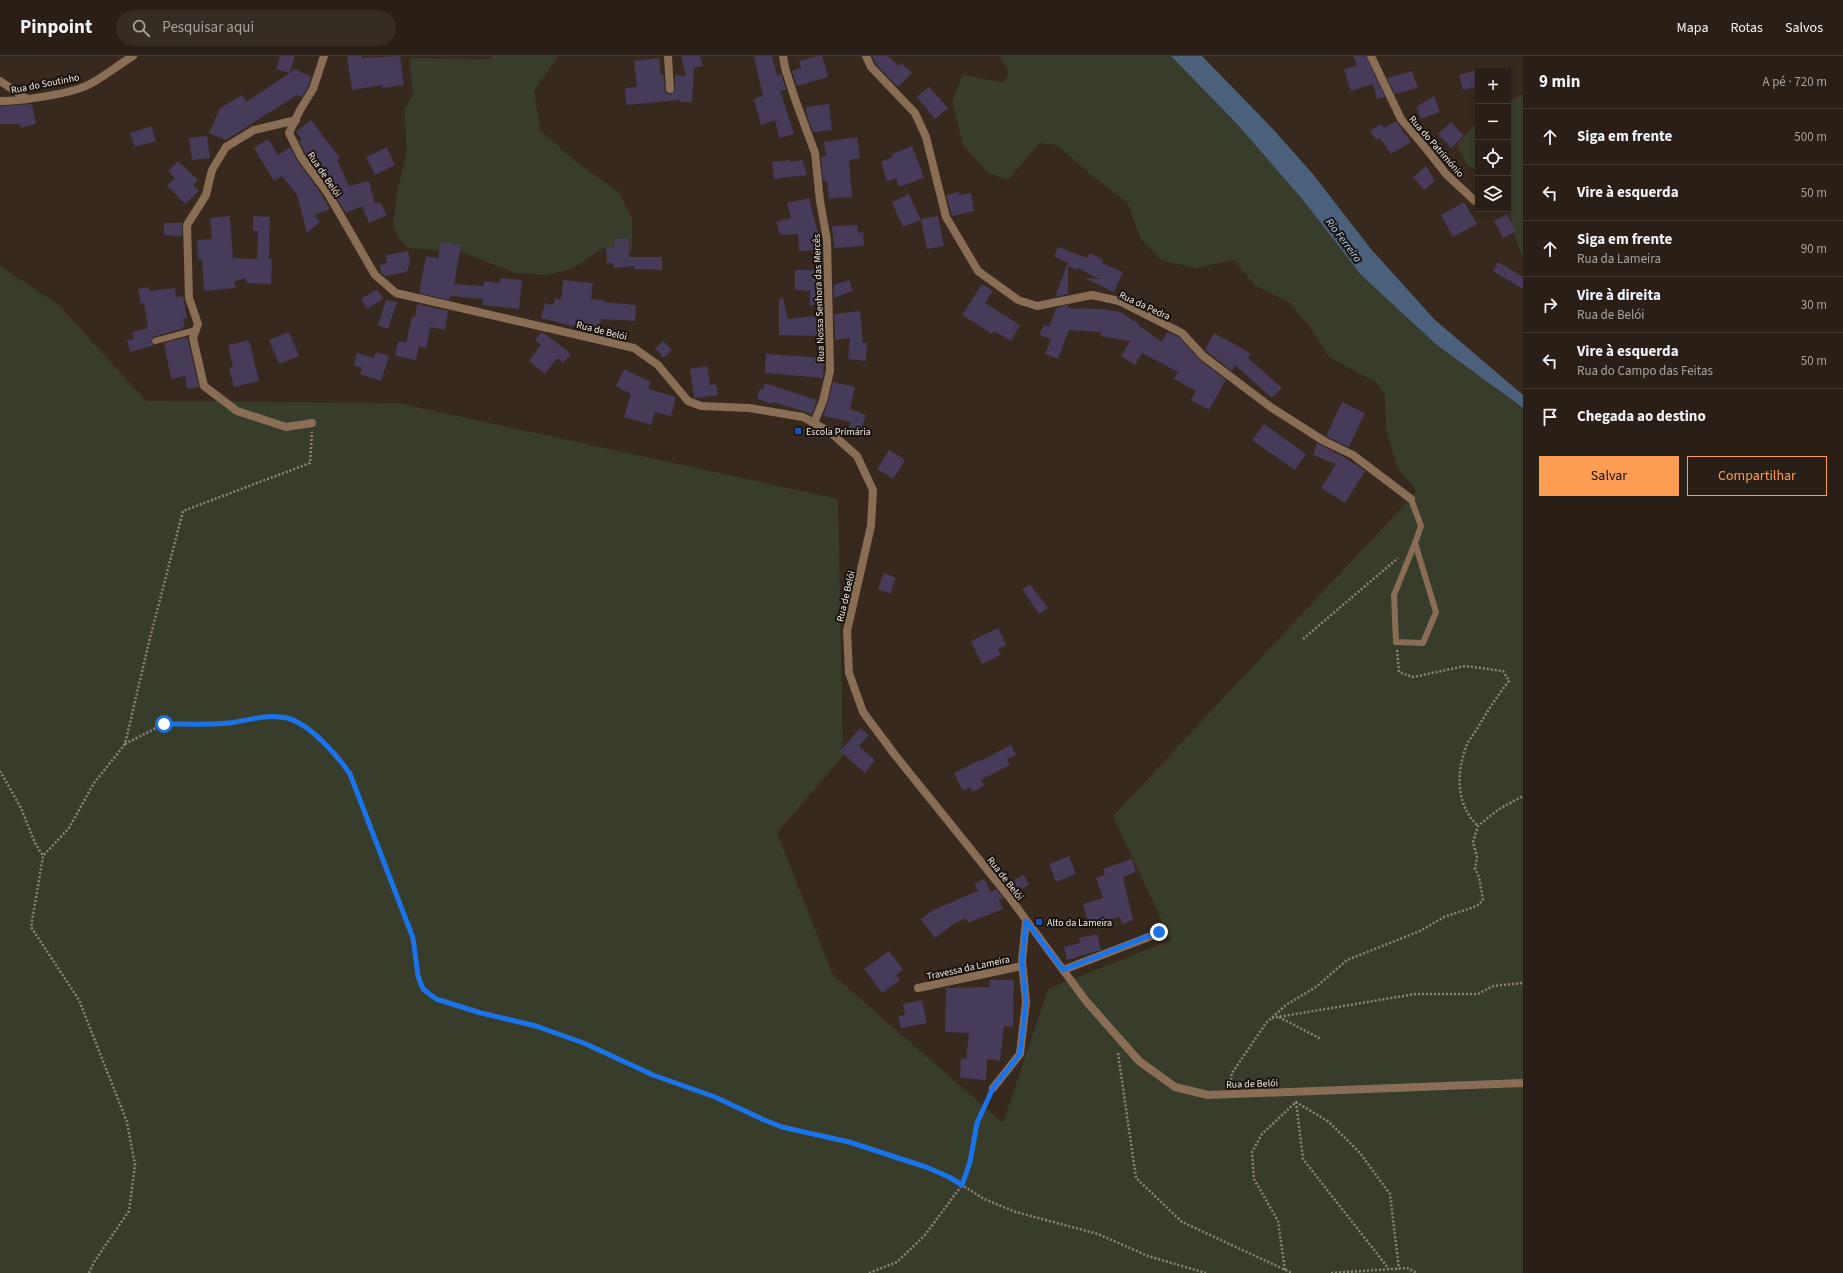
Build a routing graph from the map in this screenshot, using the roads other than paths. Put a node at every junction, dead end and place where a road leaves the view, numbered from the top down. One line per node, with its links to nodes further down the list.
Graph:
1 (133, 56): 9 (street, Rua do Soutinho)
2 (324, 56): 11 (street, Rua de Belói)
3 (668, 56): 8 (street)
4 (783, 56): 16 (street, Rua Nossa Senhora das Mercês)
5 (866, 56): 17 (street, Rua da Pedra)
6 (1371, 56): 12 (street, Rua do Património)
7 (0, 81): 9 (street)
8 (670, 89)
9 (27, 99): 10 (street, Rua do Soutinho)
10 (0, 101)
11 (296, 120): 13 (street); 16 (street, Rua de Belói)
12 (1475, 201)
13 (196, 330): 14 (lane); 15 (street)
14 (155, 341)
15 (312, 423)
16 (814, 423): 19 (street, Rua de Belói)
17 (1411, 499): 18 (lane)
18 (1415, 543): 18 (lane)
19 (1026, 921): 21 (street); 22 (street, Rua de Belói)
20 (1159, 932): 22 (street)
21 (1022, 966): 23 (street, Travessa da Lameira); 25 (street)
22 (1063, 970): 24 (street, Rua de Belói)
23 (918, 988)
24 (1523, 1083)
25 (993, 1088)

